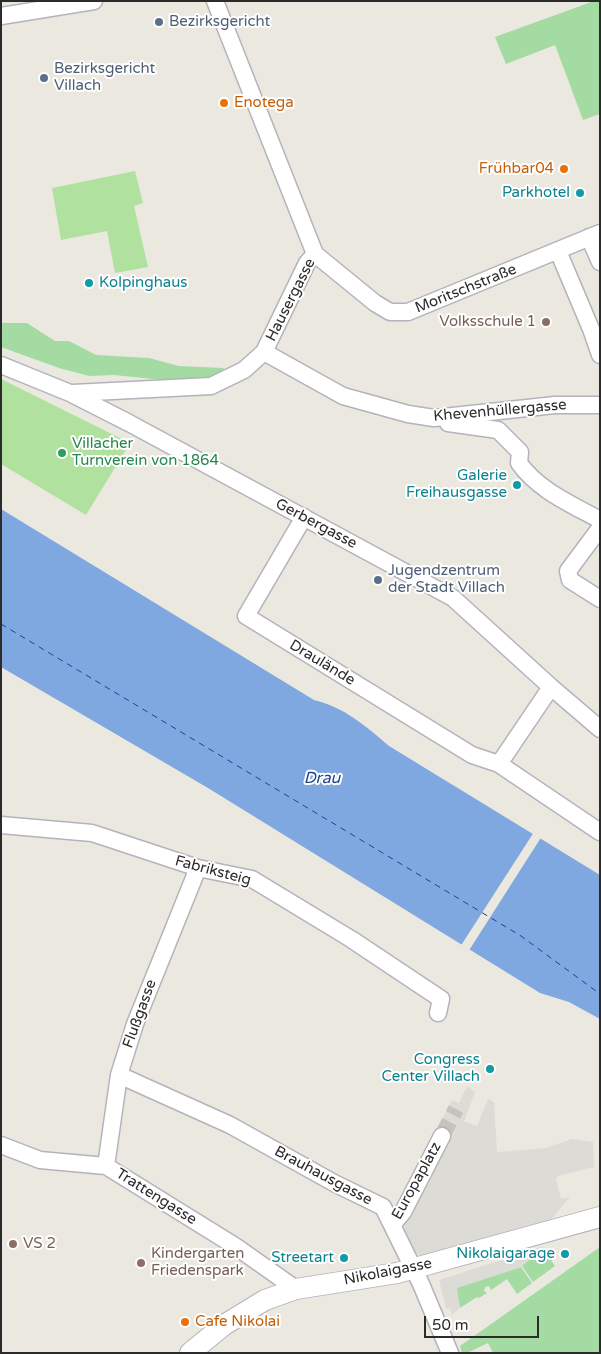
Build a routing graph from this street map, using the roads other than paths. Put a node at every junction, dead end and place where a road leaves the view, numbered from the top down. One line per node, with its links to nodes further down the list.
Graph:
1 (94, 1): 3 (street)
2 (215, 1): 6 (street, Hausergasse)
3 (1, 16)
4 (594, 235): 5 (street, Moritschstraße); 7 (street)
5 (558, 251): 6 (street, Moritschstraße); 9 (street)
6 (315, 254): 8 (street, Hausergasse)
7 (600, 262)
8 (264, 352): 11 (street, Hausergasse); 13 (street, Khevenhüllergasse)
9 (600, 355)
10 (1, 365): 11 (street, Gerbergasse)
11 (70, 394): 14 (street, Gerbergasse)
12 (600, 405): 13 (street, Khevenhüllergasse)
13 (434, 418): 15 (street)
14 (304, 517): 18 (street, Gerbergasse); 20 (street, Draulände)
15 (600, 520)
16 (600, 528): 17 (street)
17 (600, 599)
18 (552, 687): 19 (street, Gerbergasse); 20 (street)
19 (600, 728)
20 (499, 764): 22 (street, Draulände)
21 (2, 824): 23 (street, Fabriksteig)
22 (600, 832)
23 (198, 868): 24 (street, Fabriksteig); 25 (street, Flußgasse)
24 (438, 1013)
25 (120, 1075): 28 (street, Flußgasse); 30 (street, Brauhausgasse)
26 (442, 1136): 30 (street, Europaplatz)
27 (1, 1145): 28 (street, Trattengasse)
28 (106, 1166): 32 (street, Trattengasse)
29 (600, 1217): 31 (street, Nikolaigasse)
30 (392, 1225): 31 (street, Brauhausgasse)
31 (414, 1268): 32 (street, Nikolaigasse); 33 (street, Brauhausgasse)
32 (296, 1289): 34 (street, Nikolaigasse)
33 (448, 1352)
34 (190, 1353)

